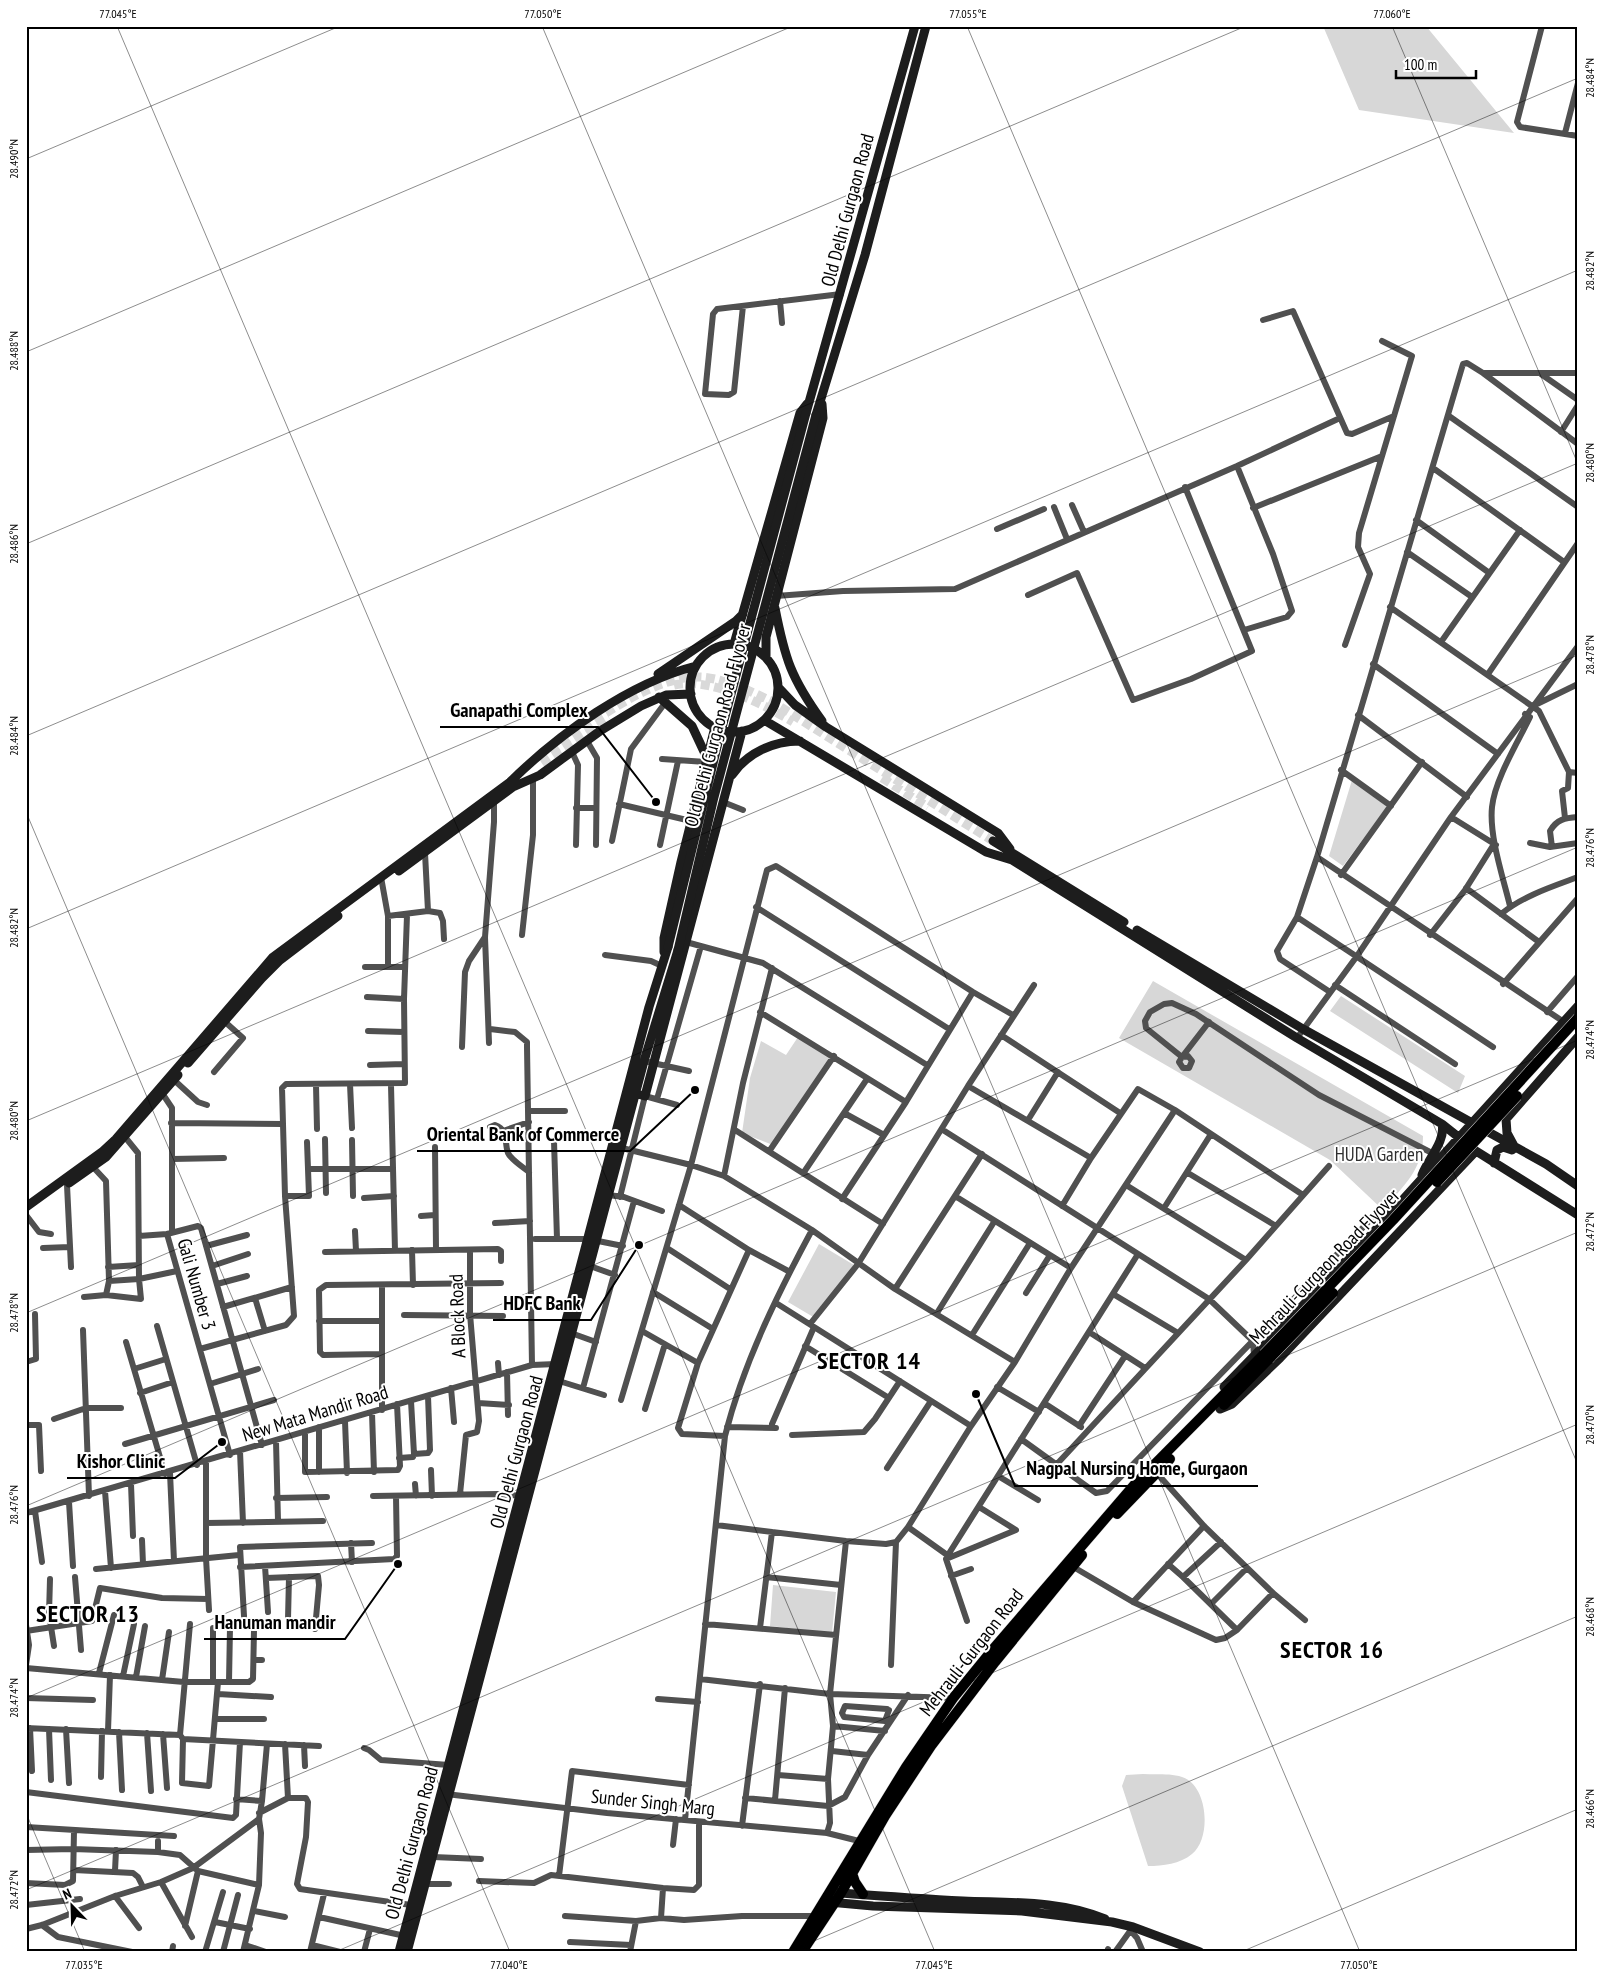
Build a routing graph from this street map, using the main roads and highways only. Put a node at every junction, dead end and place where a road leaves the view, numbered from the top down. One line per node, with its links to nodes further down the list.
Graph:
1 (915, 26): 4 (main road, Old Delhi Gurgaon Road)
2 (926, 26): 3 (main road, Old Delhi Gurgaon Road)
3 (822, 396): 5 (main road); 31 (main road, Old Delhi Gurgaon Road Flyover, bridge)
4 (809, 402): 6 (main road); 26 (main road, Old Delhi Gurgaon Road Flyover, bridge)
5 (775, 599): 8 (main road); 15 (main road)
6 (744, 612): 7 (main road); 10 (main road)
7 (734, 644): 8 (main road); 9 (main road)
8 (766, 657): 11 (main road)
9 (696, 666): 10 (main road); 12 (main road)
10 (641, 686): 22 (main road)
11 (778, 688): 14 (main road); 15 (main road)
12 (691, 694): 13 (main road); 16 (main road)
13 (662, 700): 19 (main road); 22 (main road)
14 (764, 720): 17 (main road); 18 (main road)
15 (826, 727): 24 (main road)
16 (715, 728): 17 (main road); 19 (main road)
17 (742, 732): 21 (main road)
18 (800, 741): 21 (main road); 24 (main road)
19 (706, 760): 26 (main road)
20 (542, 762): 22 (main road)
21 (728, 782): 31 (main road)
22 (512, 784): 25 (main road); 25 (main road)
23 (991, 843): 24 (main road)
24 (1013, 857): 35 (main road); 36 (main road)
25 (382, 879): 46 (main road); 47 (main road)
26 (663, 963): 32 (main road, Old Delhi Gurgaon Road)
27 (1578, 1006): 33 (main road)
28 (1578, 1018): 50 (main road, Mehrauli-Gurgaon Road Flyover, bridge)
29 (1578, 1028): 50 (main road, Mehrauli-Gurgaon Road Flyover, bridge)
30 (1578, 1037): 34 (main road)
31 (649, 1062): 32 (main road)
32 (636, 1093): 49 (main road, Old Delhi Gurgaon Road); 49 (main road, Old Delhi Gurgaon Road)
33 (1496, 1097): 34 (main road); 36 (main road)
34 (1513, 1110): 38 (main road)
35 (1442, 1124): 37 (main road); 44 (main road)
36 (1472, 1124): 37 (main road); 38 (main road)
37 (1460, 1138): 39 (main road); 40 (main road)
38 (1514, 1146): 42 (main road)
39 (1476, 1151): 41 (main road); 43 (main road)
40 (1438, 1162): 43 (main road); 44 (main road)
41 (1494, 1163): 42 (main road); 48 (main road)
42 (1546, 1164): 45 (main road)
43 (1452, 1175): 51 (main road)
44 (1420, 1180): 51 (main road)
45 (1578, 1186)
46 (26, 1207)
47 (26, 1215)
48 (1578, 1215)
49 (592, 1239): 52 (main road, Old Delhi Gurgaon Road); 52 (main road, Old Delhi Gurgaon Road)
50 (1267, 1356): 51 (main road, Mehrauli-Gurgaon Road Flyover)
51 (1218, 1406): 53 (main road, Mehrauli-Gurgaon Road)
52 (542, 1428): 54 (main road, Old Delhi Gurgaon Road)
53 (1070, 1565): 56 (main road, Mehrauli-Gurgaon Road); 56 (main road, Mehrauli-Gurgaon Road)
54 (492, 1620): 55 (main road, Old Delhi Gurgaon Road); 55 (main road, Old Delhi Gurgaon Road)
55 (446, 1794): 62 (main road, Old Delhi Gurgaon Road); 62 (main road, Old Delhi Gurgaon Road)
56 (865, 1842): 57 (main road, Mehrauli-Gurgaon Road); 58 (main road, Mehrauli-Gurgaon Road)
57 (852, 1873): 58 (main road, Mehrauli-Gurgaon Road); 59 (main road)
58 (836, 1892): 59 (main road); 60 (main road, Mehrauli-Gurgaon Road)
59 (863, 1894): 61 (main road)
60 (829, 1902): 61 (main road); 65 (main road, Mehrauli-Gurgaon Road); 66 (main road, Mehrauli-Gurgaon Road)
61 (1112, 1922): 67 (main road)
62 (407, 1937): 63 (main road, Old Delhi Gurgaon Road); 64 (main road, Old Delhi Gurgaon Road)
63 (399, 1952)
64 (407, 1952)
65 (792, 1952)
66 (802, 1952)
67 (1200, 1952)

